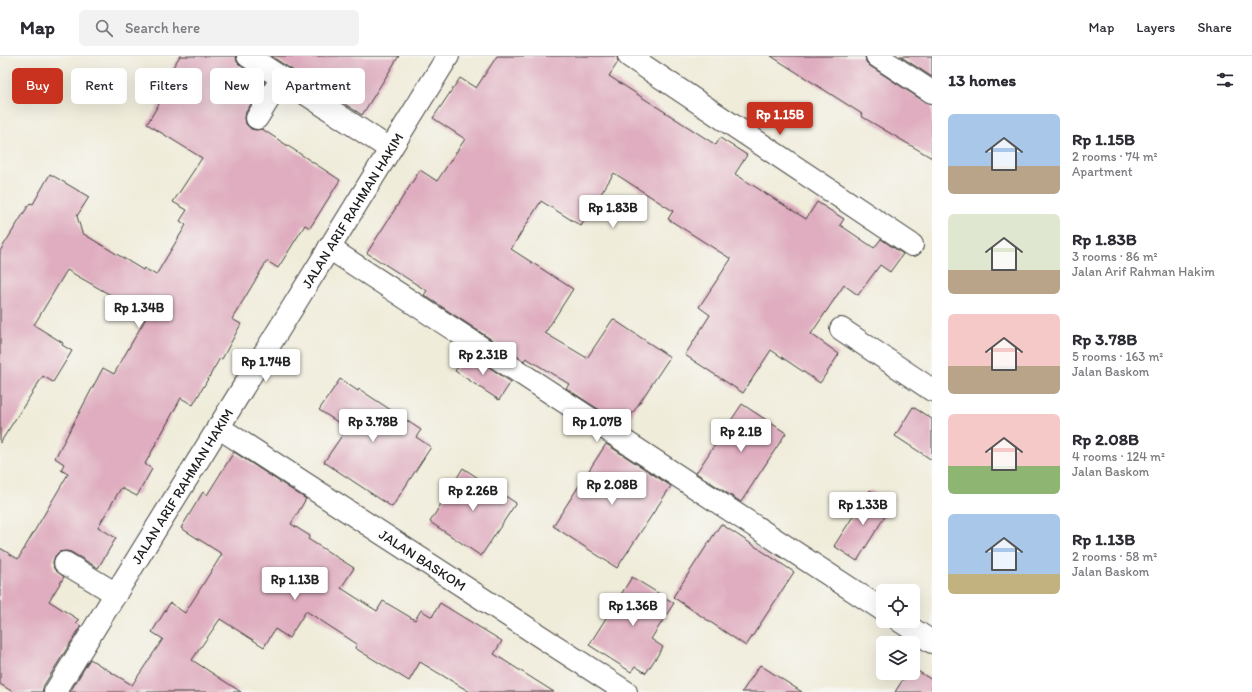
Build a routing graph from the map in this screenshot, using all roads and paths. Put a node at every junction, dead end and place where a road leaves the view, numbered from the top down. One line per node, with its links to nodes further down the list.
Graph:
1 (248, 56): 5 (street)
2 (448, 56): 10 (street, JALAN ARIF RAHMAN HAKIM)
3 (629, 56): 11 (street)
4 (876, 56): 6 (street)
5 (272, 72)
6 (932, 92)
7 (272, 94): 9 (street)
8 (322, 104): 10 (street)
9 (257, 118)
10 (390, 149): 12 (street, JALAN ARIF RAHMAN HAKIM)
11 (912, 245)
12 (329, 248): 15 (street, JALAN ARIF RAHMAN HAKIM); 18 (street)
13 (840, 329): 14 (street)
14 (932, 390)
15 (218, 427): 17 (street, JALAN ARIF RAHMAN HAKIM); 22 (street, JALAN BASKOM)
16 (66, 563): 17 (street)
17 (116, 594): 21 (street, JALAN ARIF RAHMAN HAKIM)
18 (876, 605)
19 (911, 628): 20 (street)
20 (932, 642)
21 (55, 692)
22 (626, 692)

